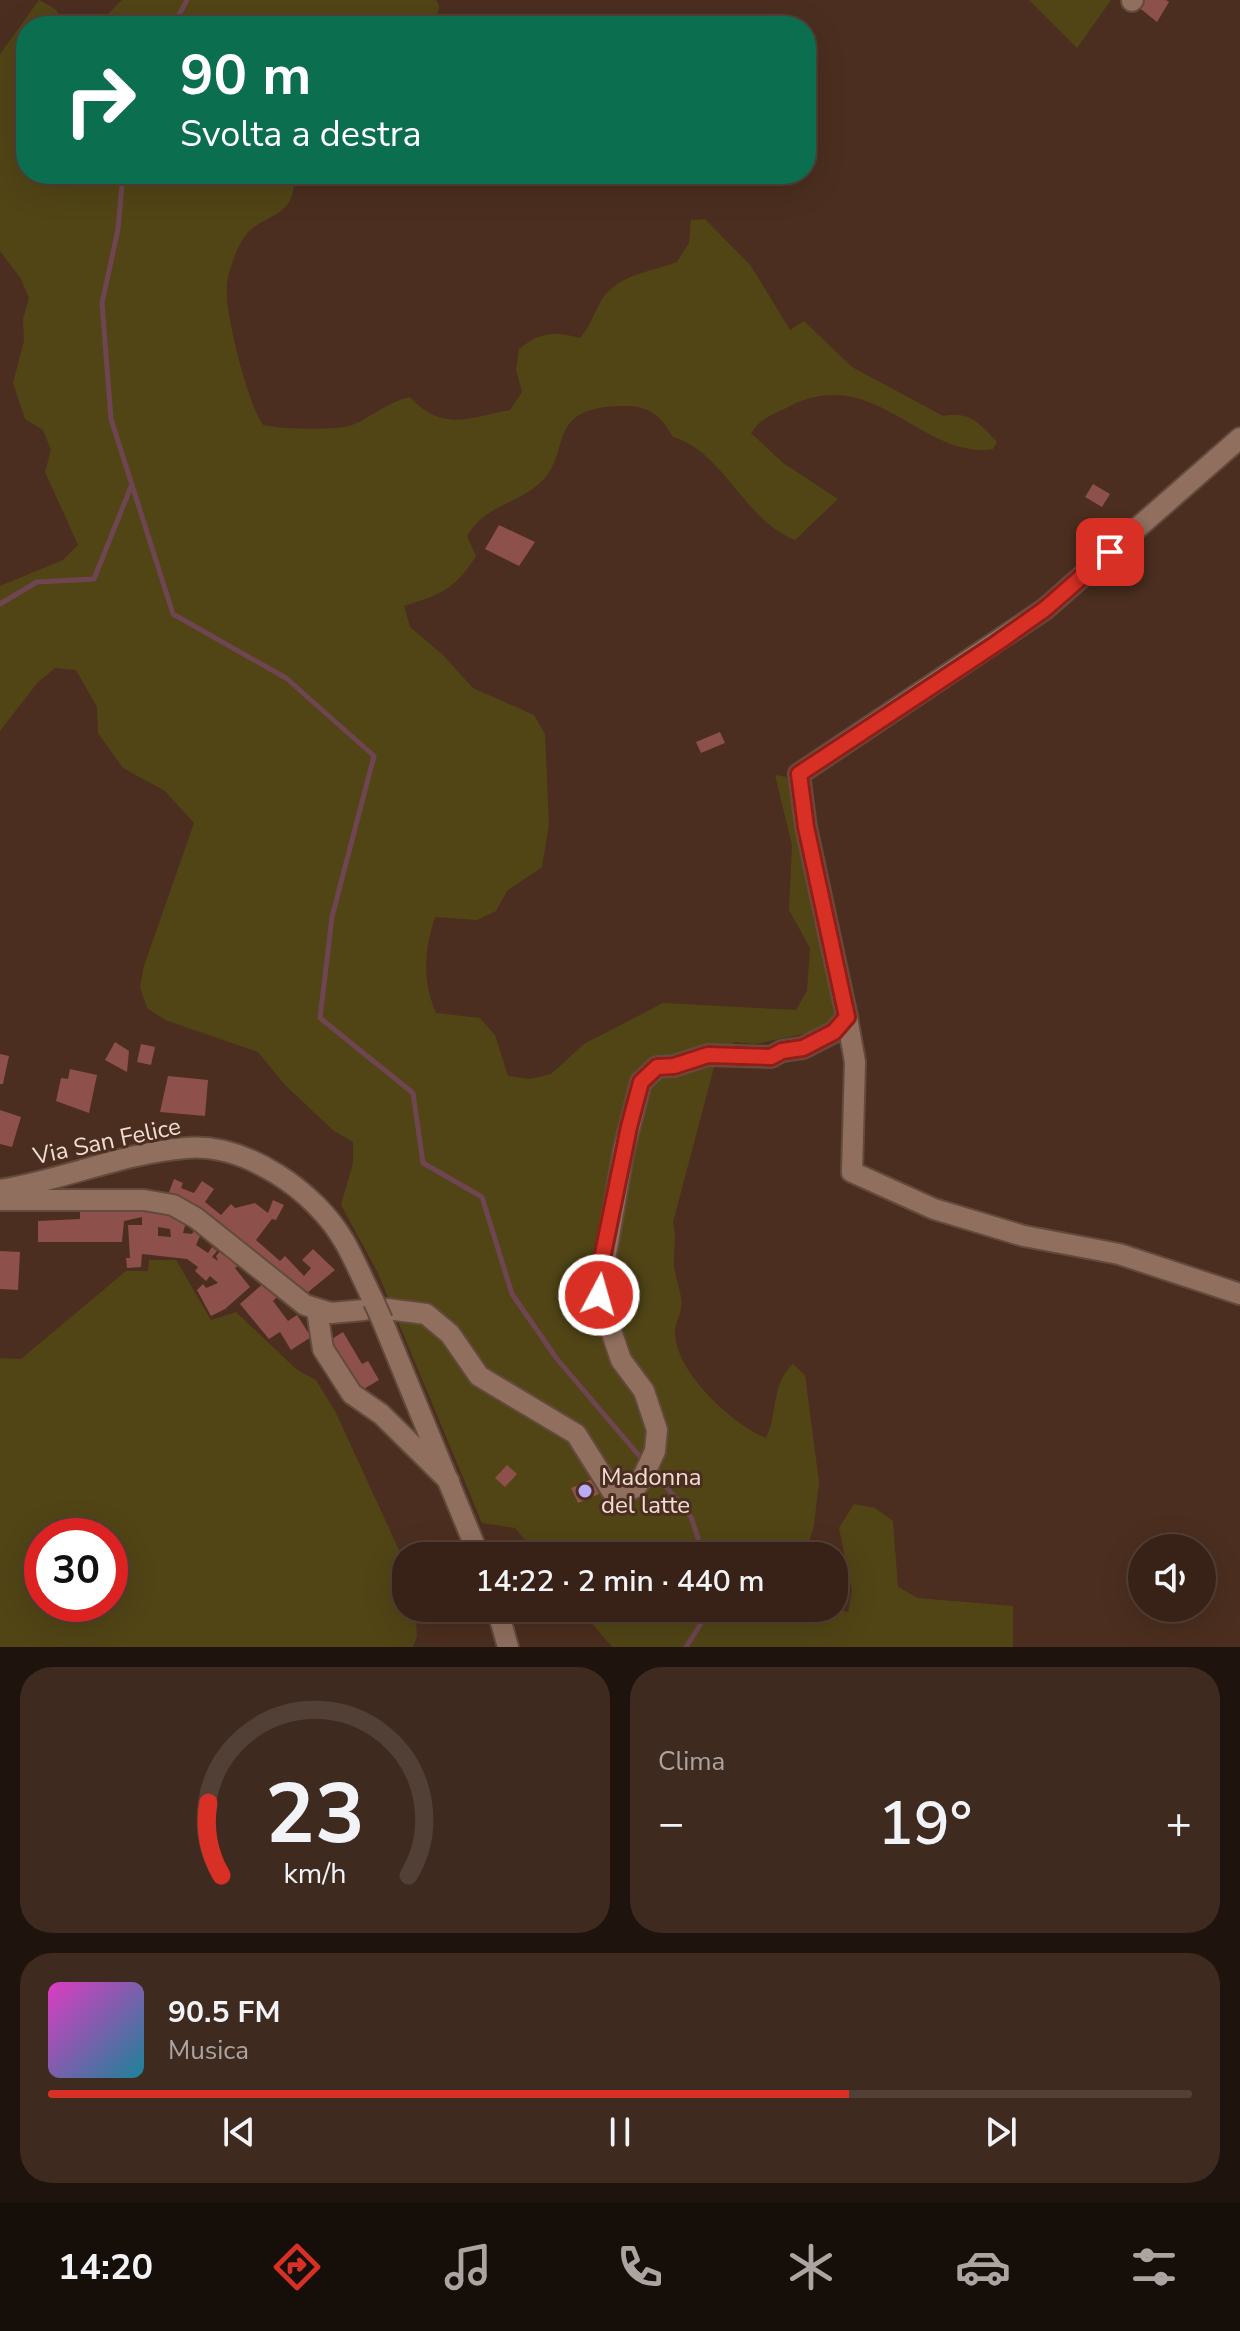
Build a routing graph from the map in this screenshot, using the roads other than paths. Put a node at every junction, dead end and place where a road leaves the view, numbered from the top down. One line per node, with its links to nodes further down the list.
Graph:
1 (1240, 438): 2 (street)
2 (847, 1017): 5 (street); 7 (street)
3 (0, 1190): 7 (street, Via San Felice)
4 (0, 1200): 6 (street)
5 (1240, 1294)
6 (317, 1310): 7 (street); 8 (street)
7 (377, 1310): 8 (street, Via San Felice)
8 (452, 1484): 9 (street, Via San Felice)
9 (474, 1542)
10 (501, 1622): 11 (street)
11 (508, 1647)

